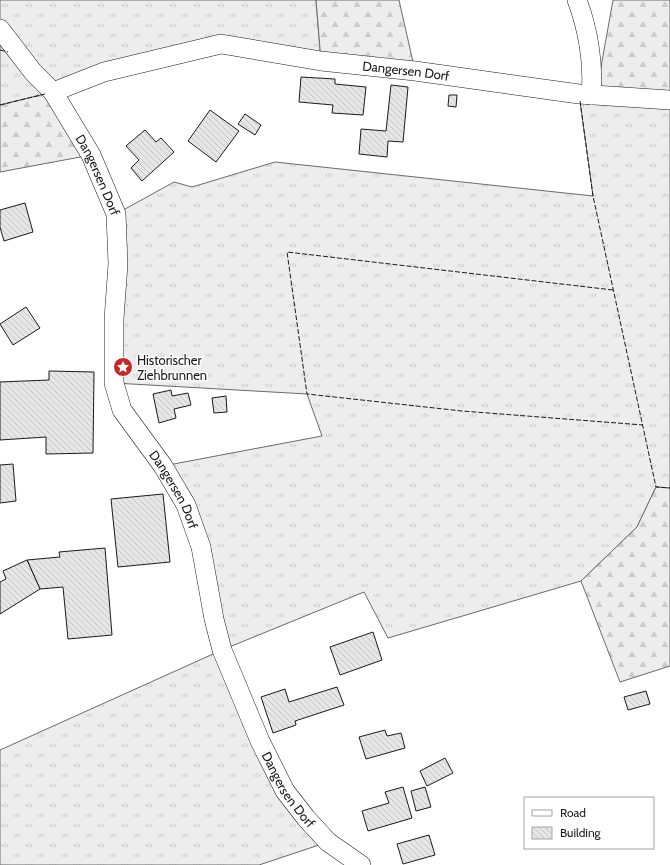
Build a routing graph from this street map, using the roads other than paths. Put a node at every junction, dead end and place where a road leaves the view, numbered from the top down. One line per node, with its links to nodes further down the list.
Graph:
1 (577, 0): 4 (street)
2 (0, 29): 3 (street, Dangersen Dorf)
3 (53, 92): 4 (street, Dangersen Dorf); 6 (street, Dangersen Dorf)
4 (591, 95): 5 (street, Dangersen Dorf)
5 (670, 100)
6 (352, 863)

